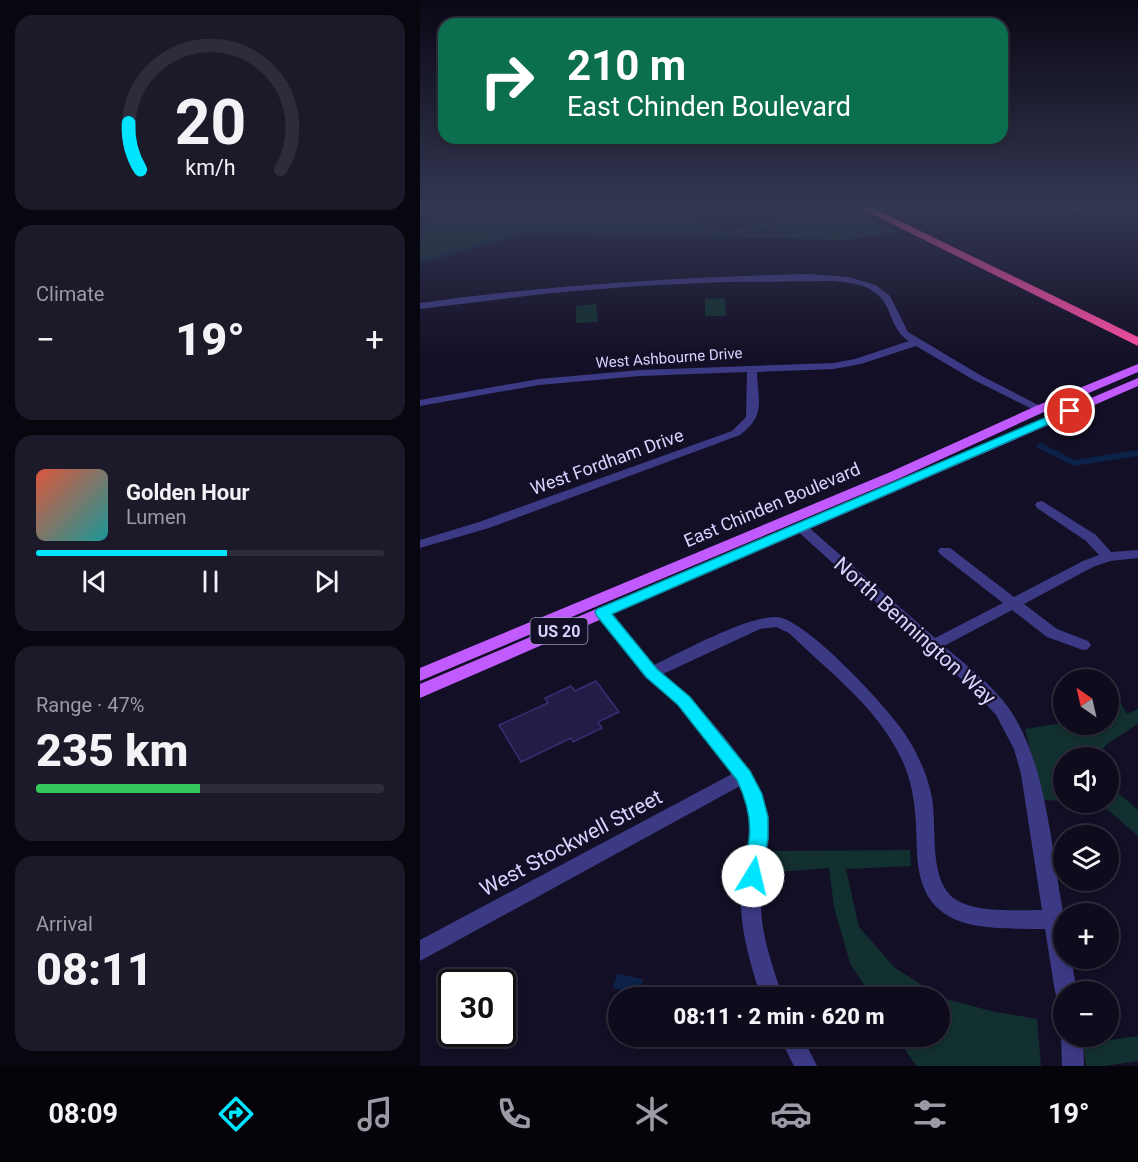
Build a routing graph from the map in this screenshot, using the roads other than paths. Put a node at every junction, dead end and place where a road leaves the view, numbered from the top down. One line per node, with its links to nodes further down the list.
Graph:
1 (965, 257): 6 (highway)
2 (977, 257): 4 (highway)
3 (420, 306): 5 (street)
4 (1138, 333)
5 (917, 342): 7 (street, West Ashbourne Drive); 11 (street)
6 (1138, 342)
7 (752, 368): 10 (street, West Ashbourne Drive); 15 (street, West Fordham Drive)
8 (1138, 368): 11 (main road, East Chinden Boulevard / US 20)
9 (1138, 382): 14 (main road, East Chinden Boulevard / US 20)
10 (420, 402)
11 (1035, 411): 13 (main road, East Chinden Boulevard / US 20)
12 (1042, 505): 18 (street)
13 (777, 524): 20 (main road); 24 (main road, East Chinden Boulevard / US 20)
14 (801, 528): 20 (main road, East Chinden Boulevard / US 20); 21 (street, North Bennington Way)
15 (420, 544)
16 (945, 551): 19 (street)
17 (1138, 554): 18 (street)
18 (1108, 557): 19 (street)
19 (1012, 603): 21 (street); 22 (street)
20 (603, 612): 23 (street); 25 (main road, East Chinden Boulevard / US 20)
21 (933, 645): 27 (street, North Bennington Way)
22 (1083, 645)
23 (651, 673): 26 (street); 28 (street)
24 (420, 675)
25 (420, 691)
26 (744, 776): 29 (street, West Stockwell Street); 30 (street)
27 (1056, 903)
28 (1053, 919)
29 (420, 951)
30 (769, 987)
31 (796, 1047): 33 (street)
32 (1072, 1047): 34 (street)
33 (806, 1066)
34 (1073, 1066)

